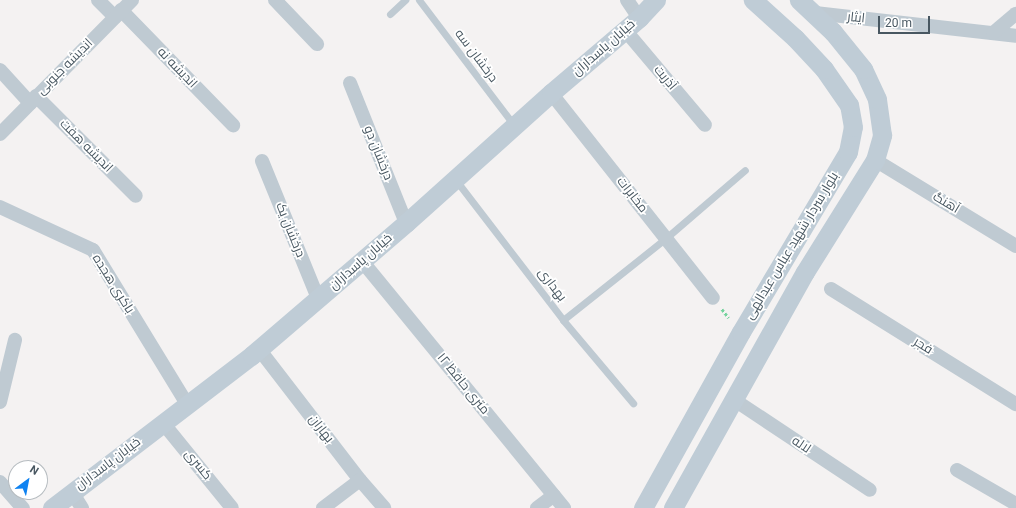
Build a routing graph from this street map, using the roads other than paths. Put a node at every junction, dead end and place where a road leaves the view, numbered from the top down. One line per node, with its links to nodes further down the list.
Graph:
1 (98, 0): 11 (street, اندیشه نه)
2 (132, 0): 11 (street, اندیشه جنوبی)
3 (275, 0): 18 (street)
4 (405, 0): 12 (lane)
5 (419, 0): 24 (lane, درخشان سه)
6 (627, 0): 14 (street)
7 (656, 0): 14 (street, خیابان پاسداران)
8 (753, 0): 64 (street, بلوار سردار شهید عباس عبدالهی)
9 (799, 0): 10 (street, بلوار سردار شهید عباس عبدالهی)
10 (814, 13): 16 (street, ایثار); 27 (street, بلوار سردار شهید عباس عبدالهی)
11 (118, 14): 22 (street, اندیشه جنوبی); 23 (street, اندیشه نه)
12 (390, 14)
13 (1016, 14): 16 (street)
14 (639, 18): 15 (street, خیابان پاسداران)
15 (625, 30): 21 (street, خیابان پاسداران); 25 (street, آذریت)
16 (993, 33): 17 (street, ایثار)
17 (1016, 36)
18 (317, 44)
19 (0, 70): 22 (street, اندیشه هفت)
20 (350, 83): 33 (street, درخشان دو)
21 (551, 93): 24 (street, خیابان پاسداران); 34 (street, مخابرات)
22 (33, 100): 26 (street, اندیشه جنوبی); 31 (street, اندیشه هفت)
23 (233, 125)
24 (515, 126): 30 (street, خیابان پاسداران)
25 (705, 126)
26 (0, 134)
27 (875, 160): 35 (street, آهنگ); 43 (street, بلوار سردار شهید عباس عبدالهی)
28 (262, 161): 38 (street, درخشان یک)
29 (745, 170): 34 (lane)
30 (455, 179): 33 (street, خیابان پاسداران); 40 (lane, بهداری)
31 (136, 196)
32 (0, 207): 46 (street, باکری هجده)
33 (406, 223): 36 (street, خیابان پاسداران)
34 (666, 238): 39 (street, مخابرات); 40 (lane)
35 (1016, 246)
36 (362, 261): 38 (street, خیابان پاسداران); 54 (street, ۱۲ متری حافظ)
37 (831, 289): 47 (street, فجر)
38 (318, 298): 42 (street, خیابان پاسداران)
39 (713, 298)
40 (564, 320): 45 (lane, بهداری)
41 (16, 340): 44 (street)
42 (259, 349): 46 (street, خیابان پاسداران); 50 (street, بهاران)
43 (733, 400): 52 (street, لاله); 65 (street, بلوار سردار شهید عباس عبدالهی)
44 (0, 402)
45 (633, 403)
46 (187, 404): 48 (street, خیابان پاسداران)
47 (1016, 404)
48 (163, 423): 53 (street, خیابان پاسداران); 59 (street, کسری)
49 (957, 470): 55 (street)
50 (360, 480): 60 (street); 61 (street, بهاران)
51 (0, 482): 56 (street)
52 (870, 490)
53 (72, 492): 57 (street, خیابان پاسداران); 58 (street)
54 (554, 495): 62 (street); 63 (street, ۱۲ متری حافظ)
55 (1016, 504)
56 (23, 508)
57 (52, 508)
58 (82, 508)
59 (232, 508)
60 (323, 508)
61 (384, 508)
62 (537, 508)
63 (564, 508)
64 (643, 508)
65 (673, 508)

